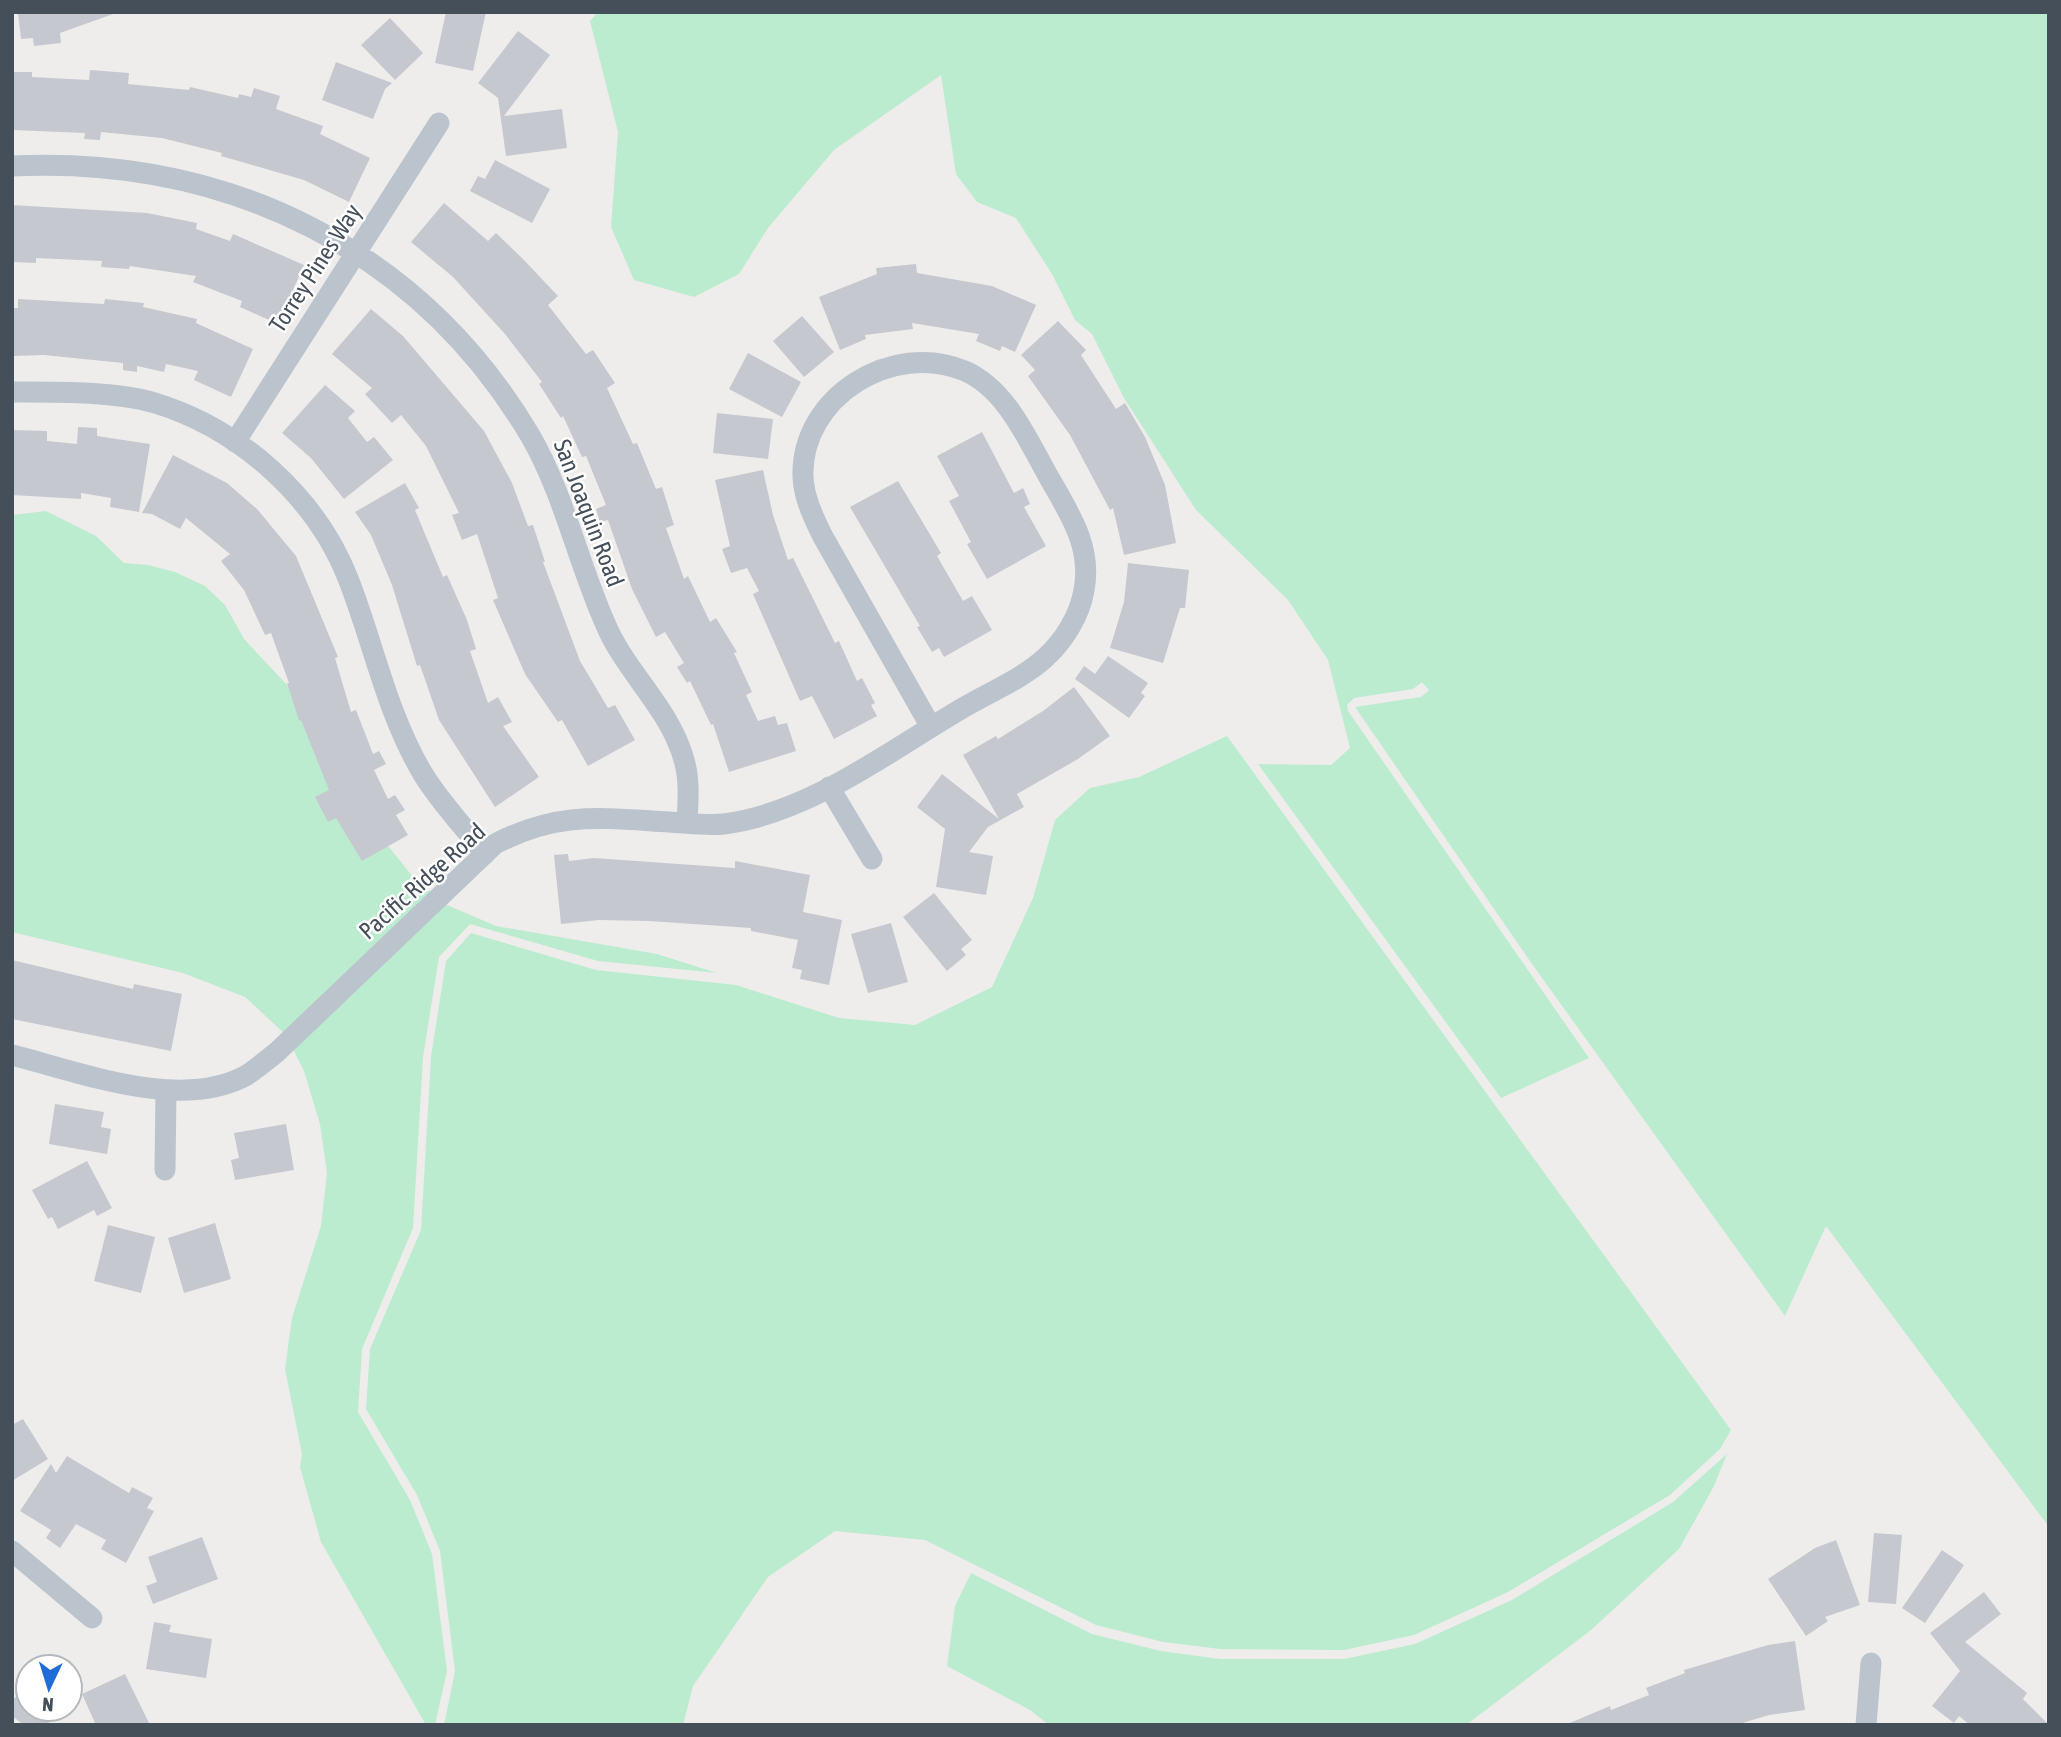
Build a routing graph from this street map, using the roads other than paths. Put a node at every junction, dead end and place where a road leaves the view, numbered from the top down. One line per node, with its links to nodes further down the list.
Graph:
1 (439, 123): 3 (street, Torrey Pines Way)
2 (12, 166): 3 (street, San Joaquin Road)
3 (356, 252): 5 (street, Torrey Pines Way); 8 (street, San Joaquin Road)
4 (12, 392): 5 (street)
5 (235, 442): 9 (street)
6 (931, 727): 6 (street, Pacific Ridge Road); 7 (street, Pacific Ridge Road)
7 (829, 787): 8 (street, Pacific Ridge Road); 10 (street)
8 (687, 823): 9 (street, Pacific Ridge Road)
9 (485, 854): 12 (street, Pacific Ridge Road)
10 (872, 859)
11 (12, 1055): 12 (street, Pacific Ridge Road)
12 (166, 1090): 13 (street)
13 (165, 1170)
14 (12, 1550): 15 (street)
15 (92, 1618)
16 (1871, 1663): 17 (street)
17 (1866, 1725)

